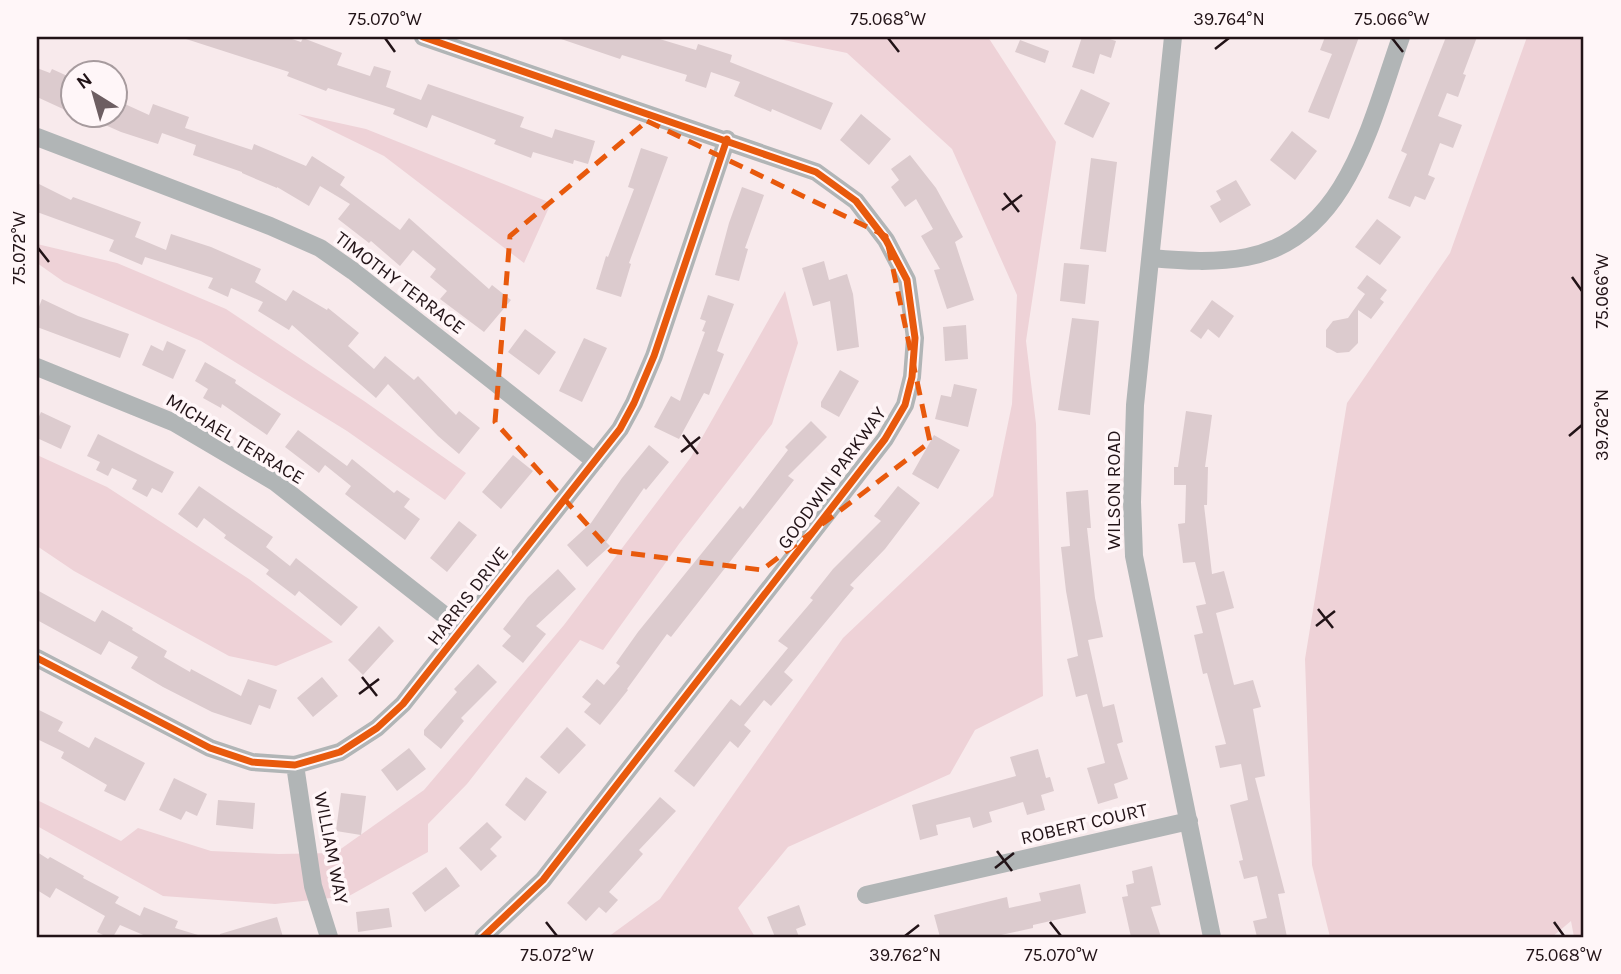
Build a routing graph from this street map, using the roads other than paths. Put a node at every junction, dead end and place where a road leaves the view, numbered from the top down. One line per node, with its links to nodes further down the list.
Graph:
1 (423, 37): 5 (street, GOODWIN PARKWAY)
2 (1173, 37): 6 (street, WILSON ROAD)
3 (1401, 37): 6 (street)
4 (37, 137): 8 (street, TIMOTHY TERRACE)
5 (727, 139): 8 (street, HARRIS DRIVE); 15 (street, GOODWIN PARKWAY)
6 (1151, 258): 12 (street, WILSON ROAD)
7 (37, 367): 9 (street, MICHAEL TERRACE)
8 (595, 461): 9 (street, HARRIS DRIVE)
9 (462, 629): 11 (street, HARRIS DRIVE)
10 (37, 658): 11 (street, HARRIS DRIVE)
11 (295, 765): 14 (street, WILLIAM WAY)
12 (1189, 821): 13 (street, ROBERT COURT); 16 (street, WILSON ROAD)
13 (866, 895)
14 (329, 937)
15 (483, 937)
16 (1212, 937)

